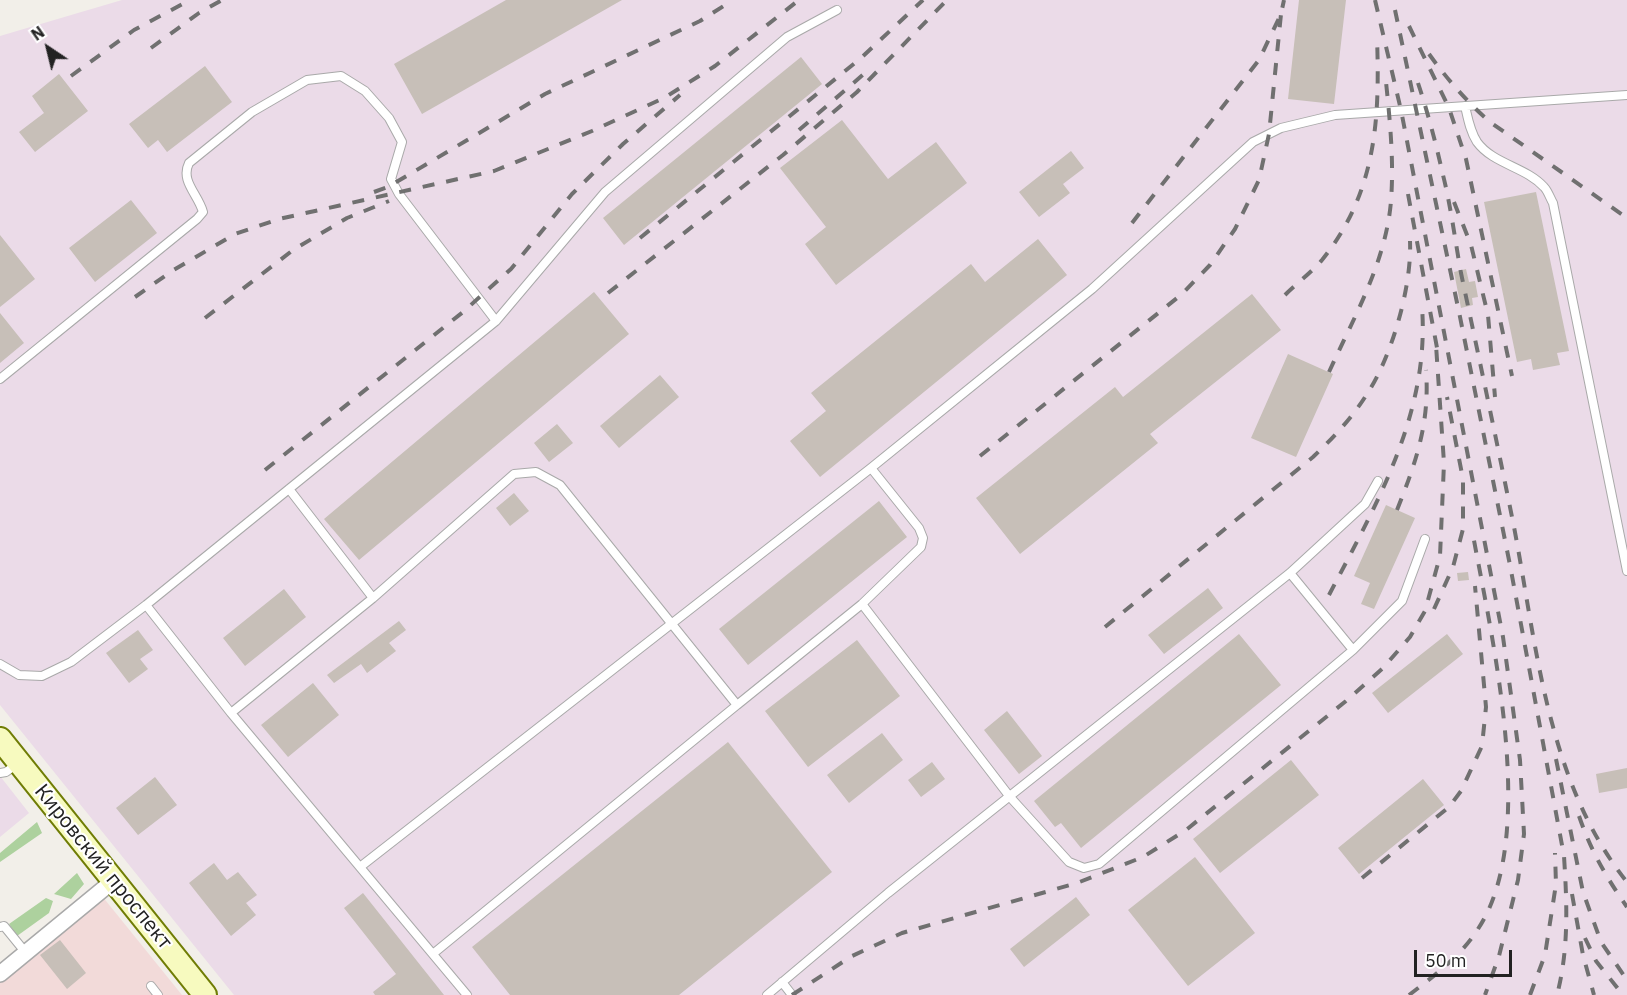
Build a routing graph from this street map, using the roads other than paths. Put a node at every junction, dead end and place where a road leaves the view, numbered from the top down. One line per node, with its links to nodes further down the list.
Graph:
1 (837, 10): 4 (lane)
2 (1627, 95): 3 (lane)
3 (1465, 106): 6 (lane); 10 (lane)
4 (496, 321): 5 (lane); 8 (lane)
5 (0, 379)
6 (871, 468): 14 (lane); 15 (lane)
7 (1378, 481): 11 (lane)
8 (289, 489): 12 (lane); 13 (lane)
9 (1425, 538): 16 (lane)
10 (1627, 570)
11 (1290, 573): 16 (lane); 22 (lane)
12 (374, 598): 15 (lane); 19 (lane)
13 (146, 604): 17 (lane); 19 (lane)
14 (862, 604): 18 (lane); 22 (lane)
15 (672, 624): 18 (lane); 23 (lane)
16 (1353, 650): 22 (lane)
17 (0, 664)
18 (736, 705): 27 (lane)
19 (231, 713): 23 (lane)
20 (0, 740): 21 (main road, Кировский проспект)
21 (9, 768): 24 (main road, Кировский проспект)
22 (1010, 797): 29 (lane)
23 (360, 867): 27 (lane)
24 (113, 880): 26 (street); 32 (main road, Кировский проспект)
25 (0, 927): 26 (lane)
26 (26, 953): 28 (street)
27 (434, 953): 33 (lane)
28 (0, 974)
29 (782, 982): 34 (lane); 35 (lane)
30 (151, 986): 31 (lane)
31 (158, 995)
32 (204, 995)
33 (467, 995)
34 (767, 995)
35 (792, 995)

